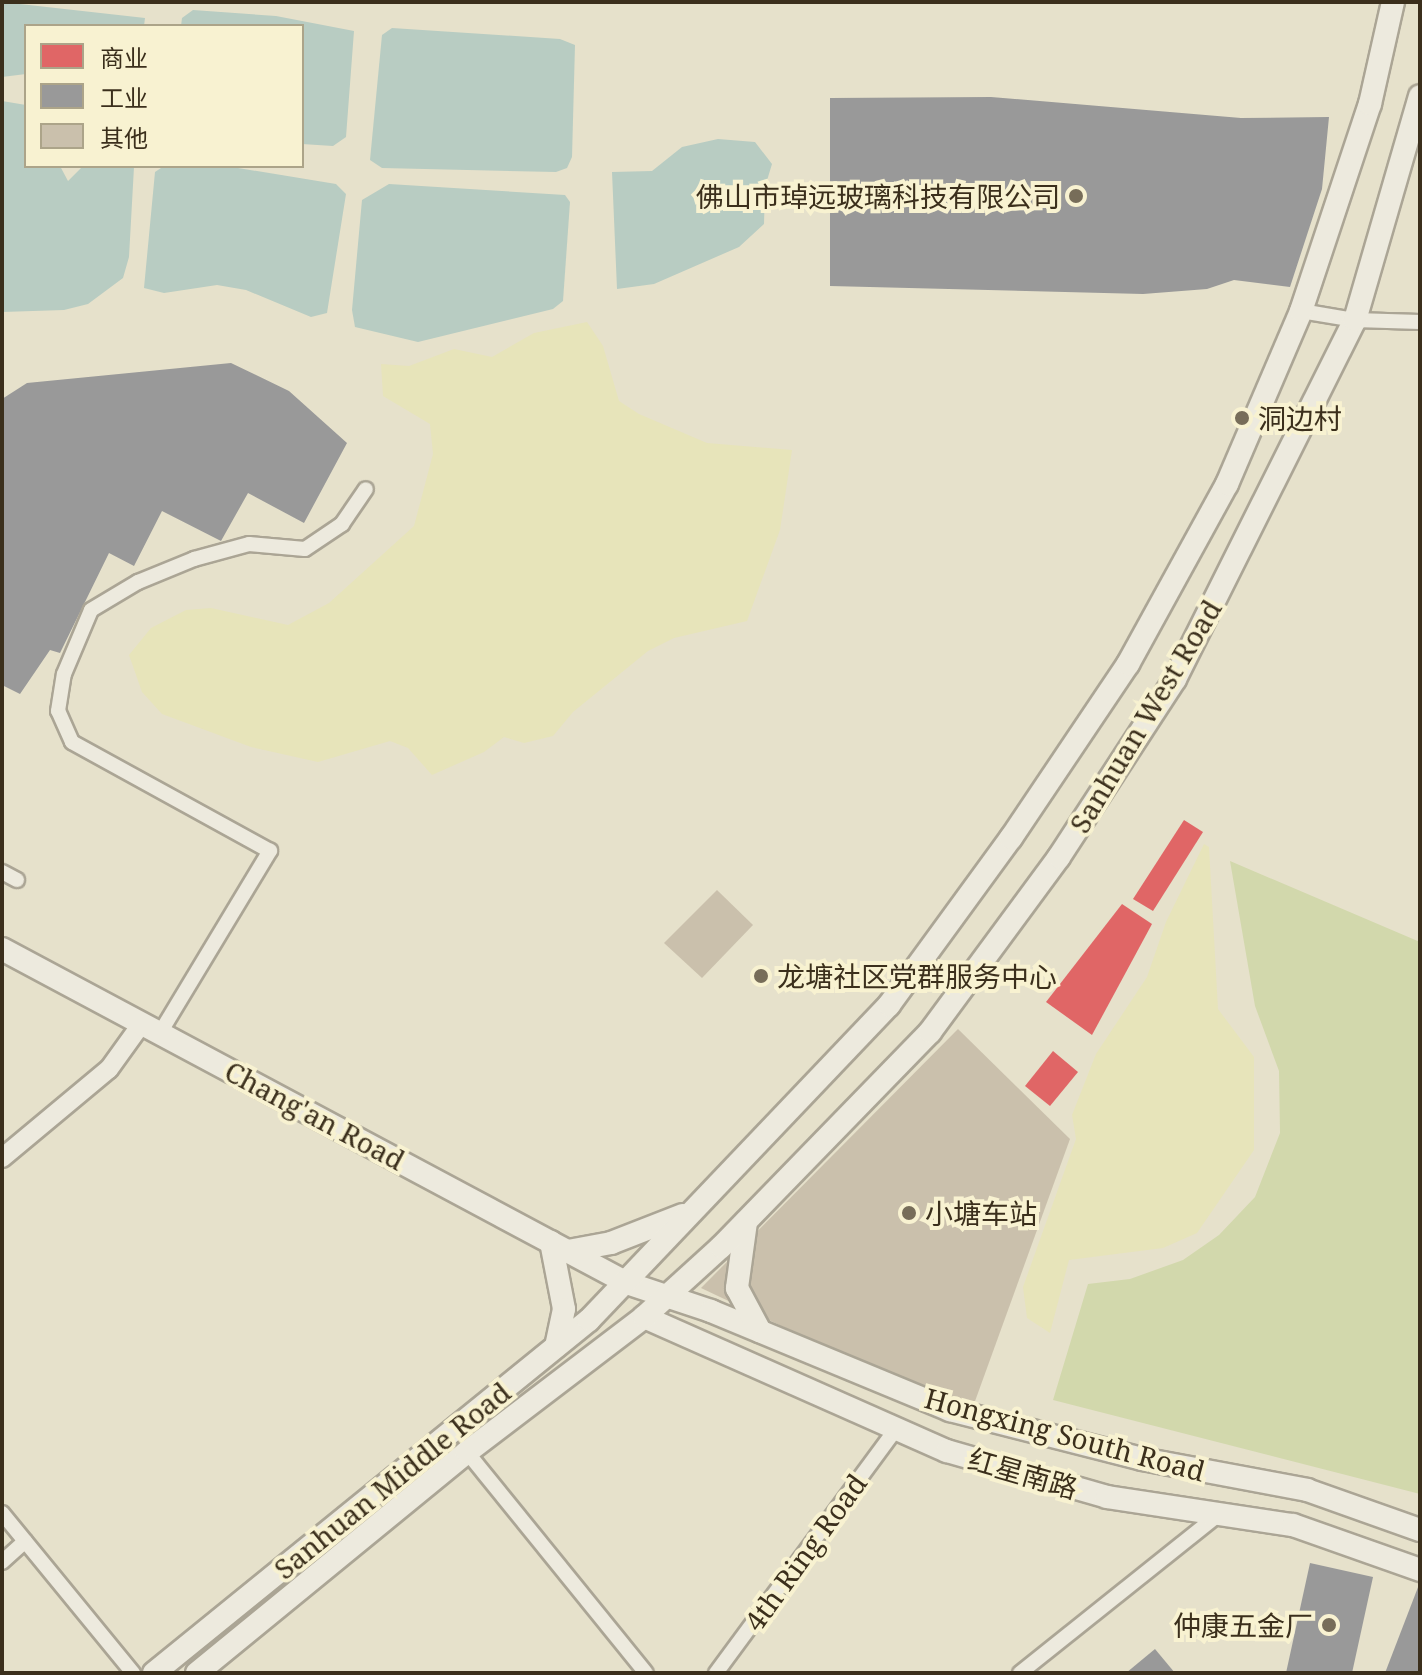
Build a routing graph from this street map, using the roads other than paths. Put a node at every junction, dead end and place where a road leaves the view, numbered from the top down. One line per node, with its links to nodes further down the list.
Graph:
1 (1393, 2): 3 (main road, Sanhuan Middle Road)
2 (1420, 96): 4 (main road, Sanhuan West Road)
3 (1301, 311): 4 (street); 12 (main road, Sanhuan Middle Road)
4 (1355, 320): 5 (street); 13 (main road, Sanhuan West Road)
5 (1420, 322)
6 (366, 489): 10 (street)
7 (2, 872): 8 (street)
8 (17, 880)
9 (2, 949): 10 (main road, Chang'an Road)
10 (151, 1028): 11 (street); 14 (main road, Chang'an Road)
11 (2, 1158)
12 (698, 1207): 14 (main road); 15 (main road, Sanhuan Middle Road)
13 (746, 1221): 16 (main road, Sanhuan West Road); 18 (main road)
14 (560, 1247): 15 (main road, Chang'an Road); 20 (main road)
15 (627, 1283): 16 (main road, Hongxing South Road); 17 (main road); 20 (main road, Sanhuan Middle Road)
16 (667, 1296): 17 (main road, Sanhuan West Road); 18 (main road, Hongxing South Road)
17 (644, 1317): 19 (main road, 红星南路); 21 (main road, Sanhuan West Road)
18 (760, 1331): 26 (main road, Hongxing South Road)
19 (677, 1333): 21 (main road); 22 (main road, 红星南路)
20 (556, 1346): 31 (main road, Sanhuan Middle Road)
21 (598, 1352): 23 (main road, Sanhuan West Road)
22 (895, 1430): 25 (main road, 红星南路); 34 (street, 4th Ring Road)
23 (467, 1452): 32 (main road, Sanhuan West Road); 33 (street)
24 (2, 1513): 27 (street)
25 (1219, 1514): 29 (main road, 红星南路); 35 (street)
26 (1420, 1530)
27 (25, 1541): 28 (street); 30 (street)
28 (2, 1562)
29 (1420, 1570)
30 (133, 1673)
31 (154, 1673)
32 (197, 1673)
33 (646, 1673)
34 (716, 1673)
35 (1020, 1673)

